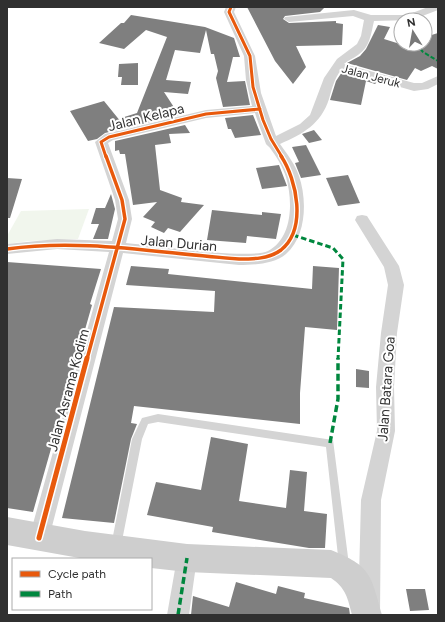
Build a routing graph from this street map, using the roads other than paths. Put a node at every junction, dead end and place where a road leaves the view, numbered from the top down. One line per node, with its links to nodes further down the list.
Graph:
1 (232, 7): 7 (street)
2 (438, 7): 3 (street)
3 (370, 18): 4 (street); 5 (street)
4 (289, 19)
5 (338, 66): 6 (street, Jalan Jeruk); 8 (street, Jalan Jeruk)
6 (438, 79)
7 (260, 109): 8 (street); 10 (street, Jalan Kelapa)
8 (272, 143): 10 (street, Jalan Durian)
9 (362, 220): 18 (street, Jalan Batara Goa)
10 (118, 248): 11 (street, Jalan Durian); 13 (street, Jalan Asrama Kodim)
11 (7, 249)
12 (7, 531): 13 (main road)
13 (39, 538): 14 (main road)
14 (115, 548): 15 (main road); 16 (lane)
15 (187, 558): 16 (main road); 17 (street)
16 (327, 565): 18 (main road)
17 (178, 615)
18 (368, 615)

